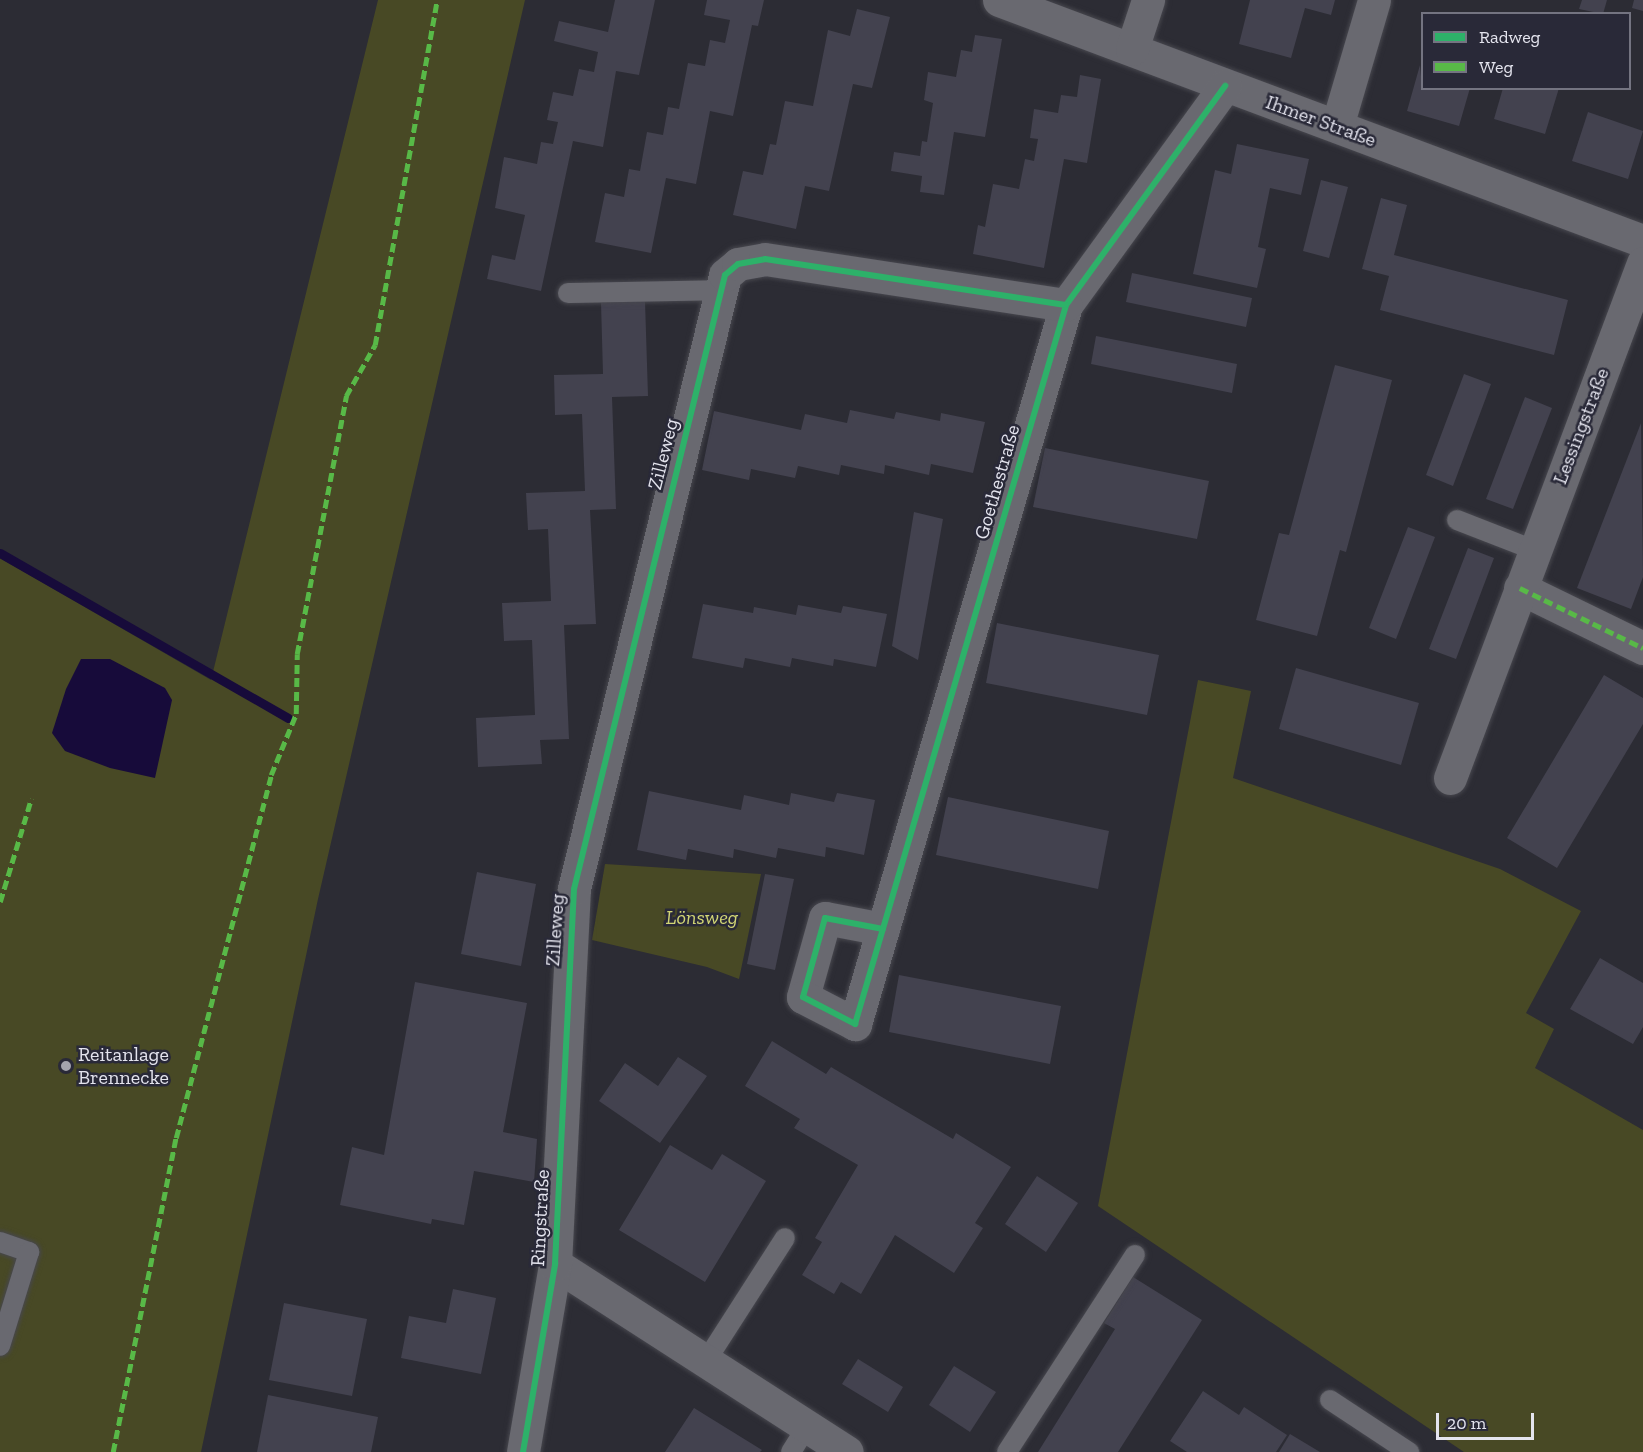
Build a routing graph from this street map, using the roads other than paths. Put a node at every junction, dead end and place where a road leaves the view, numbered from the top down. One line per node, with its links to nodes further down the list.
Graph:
1 (999, 0): 4 (street, Ihmer Straße)
2 (1148, 0): 4 (street)
3 (1374, 0): 6 (street)
4 (1132, 49): 5 (street, Ihmer Straße)
5 (1225, 86): 6 (street, Ihmer Straße); 11 (street, Goethestraße)
6 (1338, 126): 7 (street, Ihmer Straße)
7 (1643, 241)
8 (1643, 263): 13 (street, Lessingstraße)
9 (719, 290): 10 (lane); 11 (street, Zilleweg); 18 (street, Zilleweg)
10 (568, 293)
11 (1066, 305): 17 (street, Goethestraße)
12 (1457, 520): 13 (lane)
13 (1534, 550): 14 (street, Lessingstraße)
14 (1520, 588): 15 (street); 16 (street, Lessingstraße)
15 (1643, 648)
16 (1450, 778)
17 (883, 929)
18 (568, 983): 22 (street, Ringstraße)
19 (784, 1238): 24 (lane)
20 (0, 1242): 23 (lane)
21 (1135, 1255): 29 (lane)
22 (555, 1264): 24 (street, Ringstraße); 27 (street, Ringstraße)
23 (0, 1346)
24 (706, 1361): 26 (street, Ringstraße)
25 (1330, 1400): 30 (lane)
26 (799, 1439): 28 (street, Ringstraße)
27 (523, 1452)
28 (848, 1452)
29 (1006, 1452)
30 (1408, 1452)

